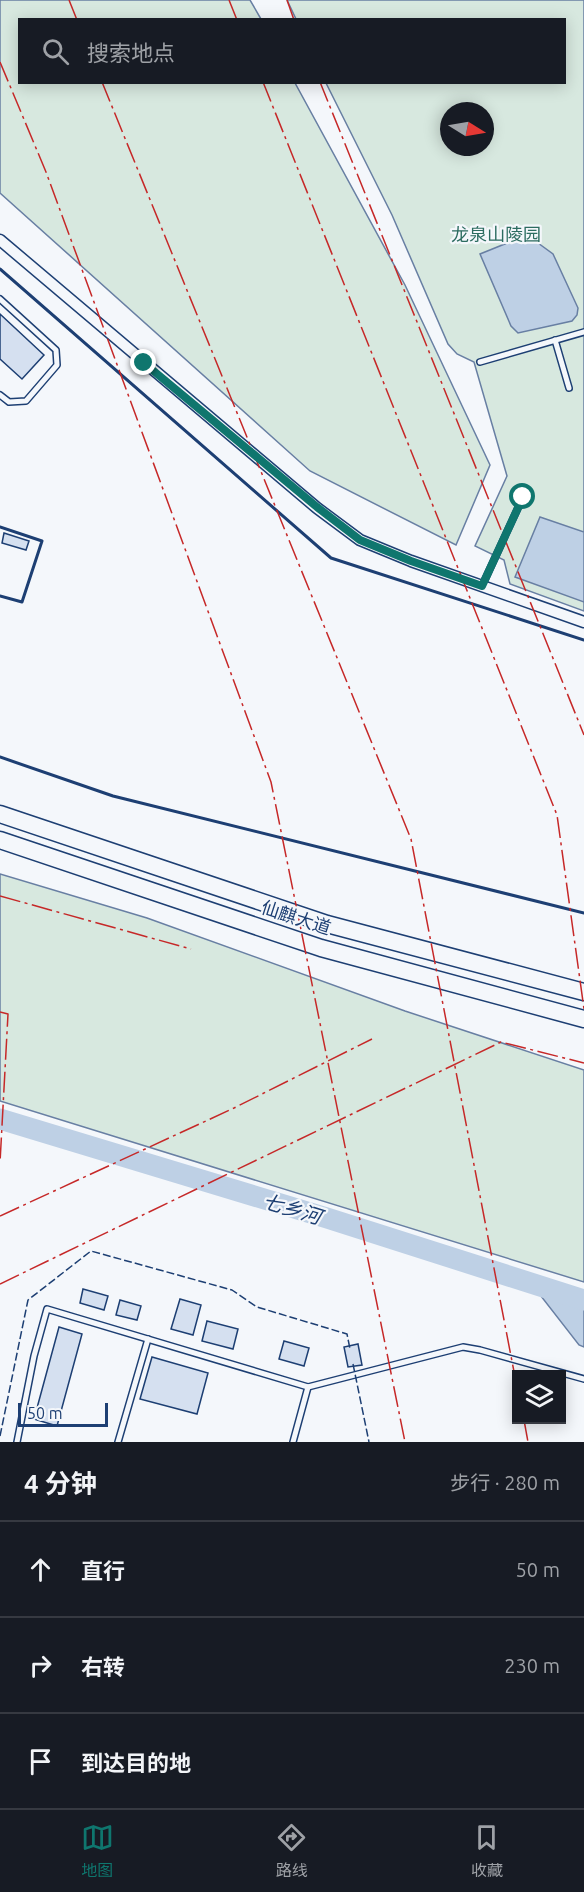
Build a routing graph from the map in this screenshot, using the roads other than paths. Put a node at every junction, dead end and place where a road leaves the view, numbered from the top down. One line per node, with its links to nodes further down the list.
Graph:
1 (0, 240): 9 (street)
2 (0, 299): 7 (lane)
3 (584, 332): 4 (lane)
4 (555, 340): 5 (lane); 6 (lane)
5 (480, 362)
6 (569, 388)
7 (0, 395)
8 (523, 497): 9 (lane)
9 (482, 586): 10 (street)
10 (584, 622)
11 (0, 814): 13 (main road, 仙麒大道)
12 (0, 840): 14 (main road, 仙麒大道)
13 (584, 992)
14 (584, 1019)
15 (148, 1339): 17 (lane); 18 (lane); 19 (lane)
16 (584, 1379): 17 (lane)
17 (308, 1387): 20 (lane)
18 (17, 1442)
19 (118, 1442)
20 (293, 1442)

